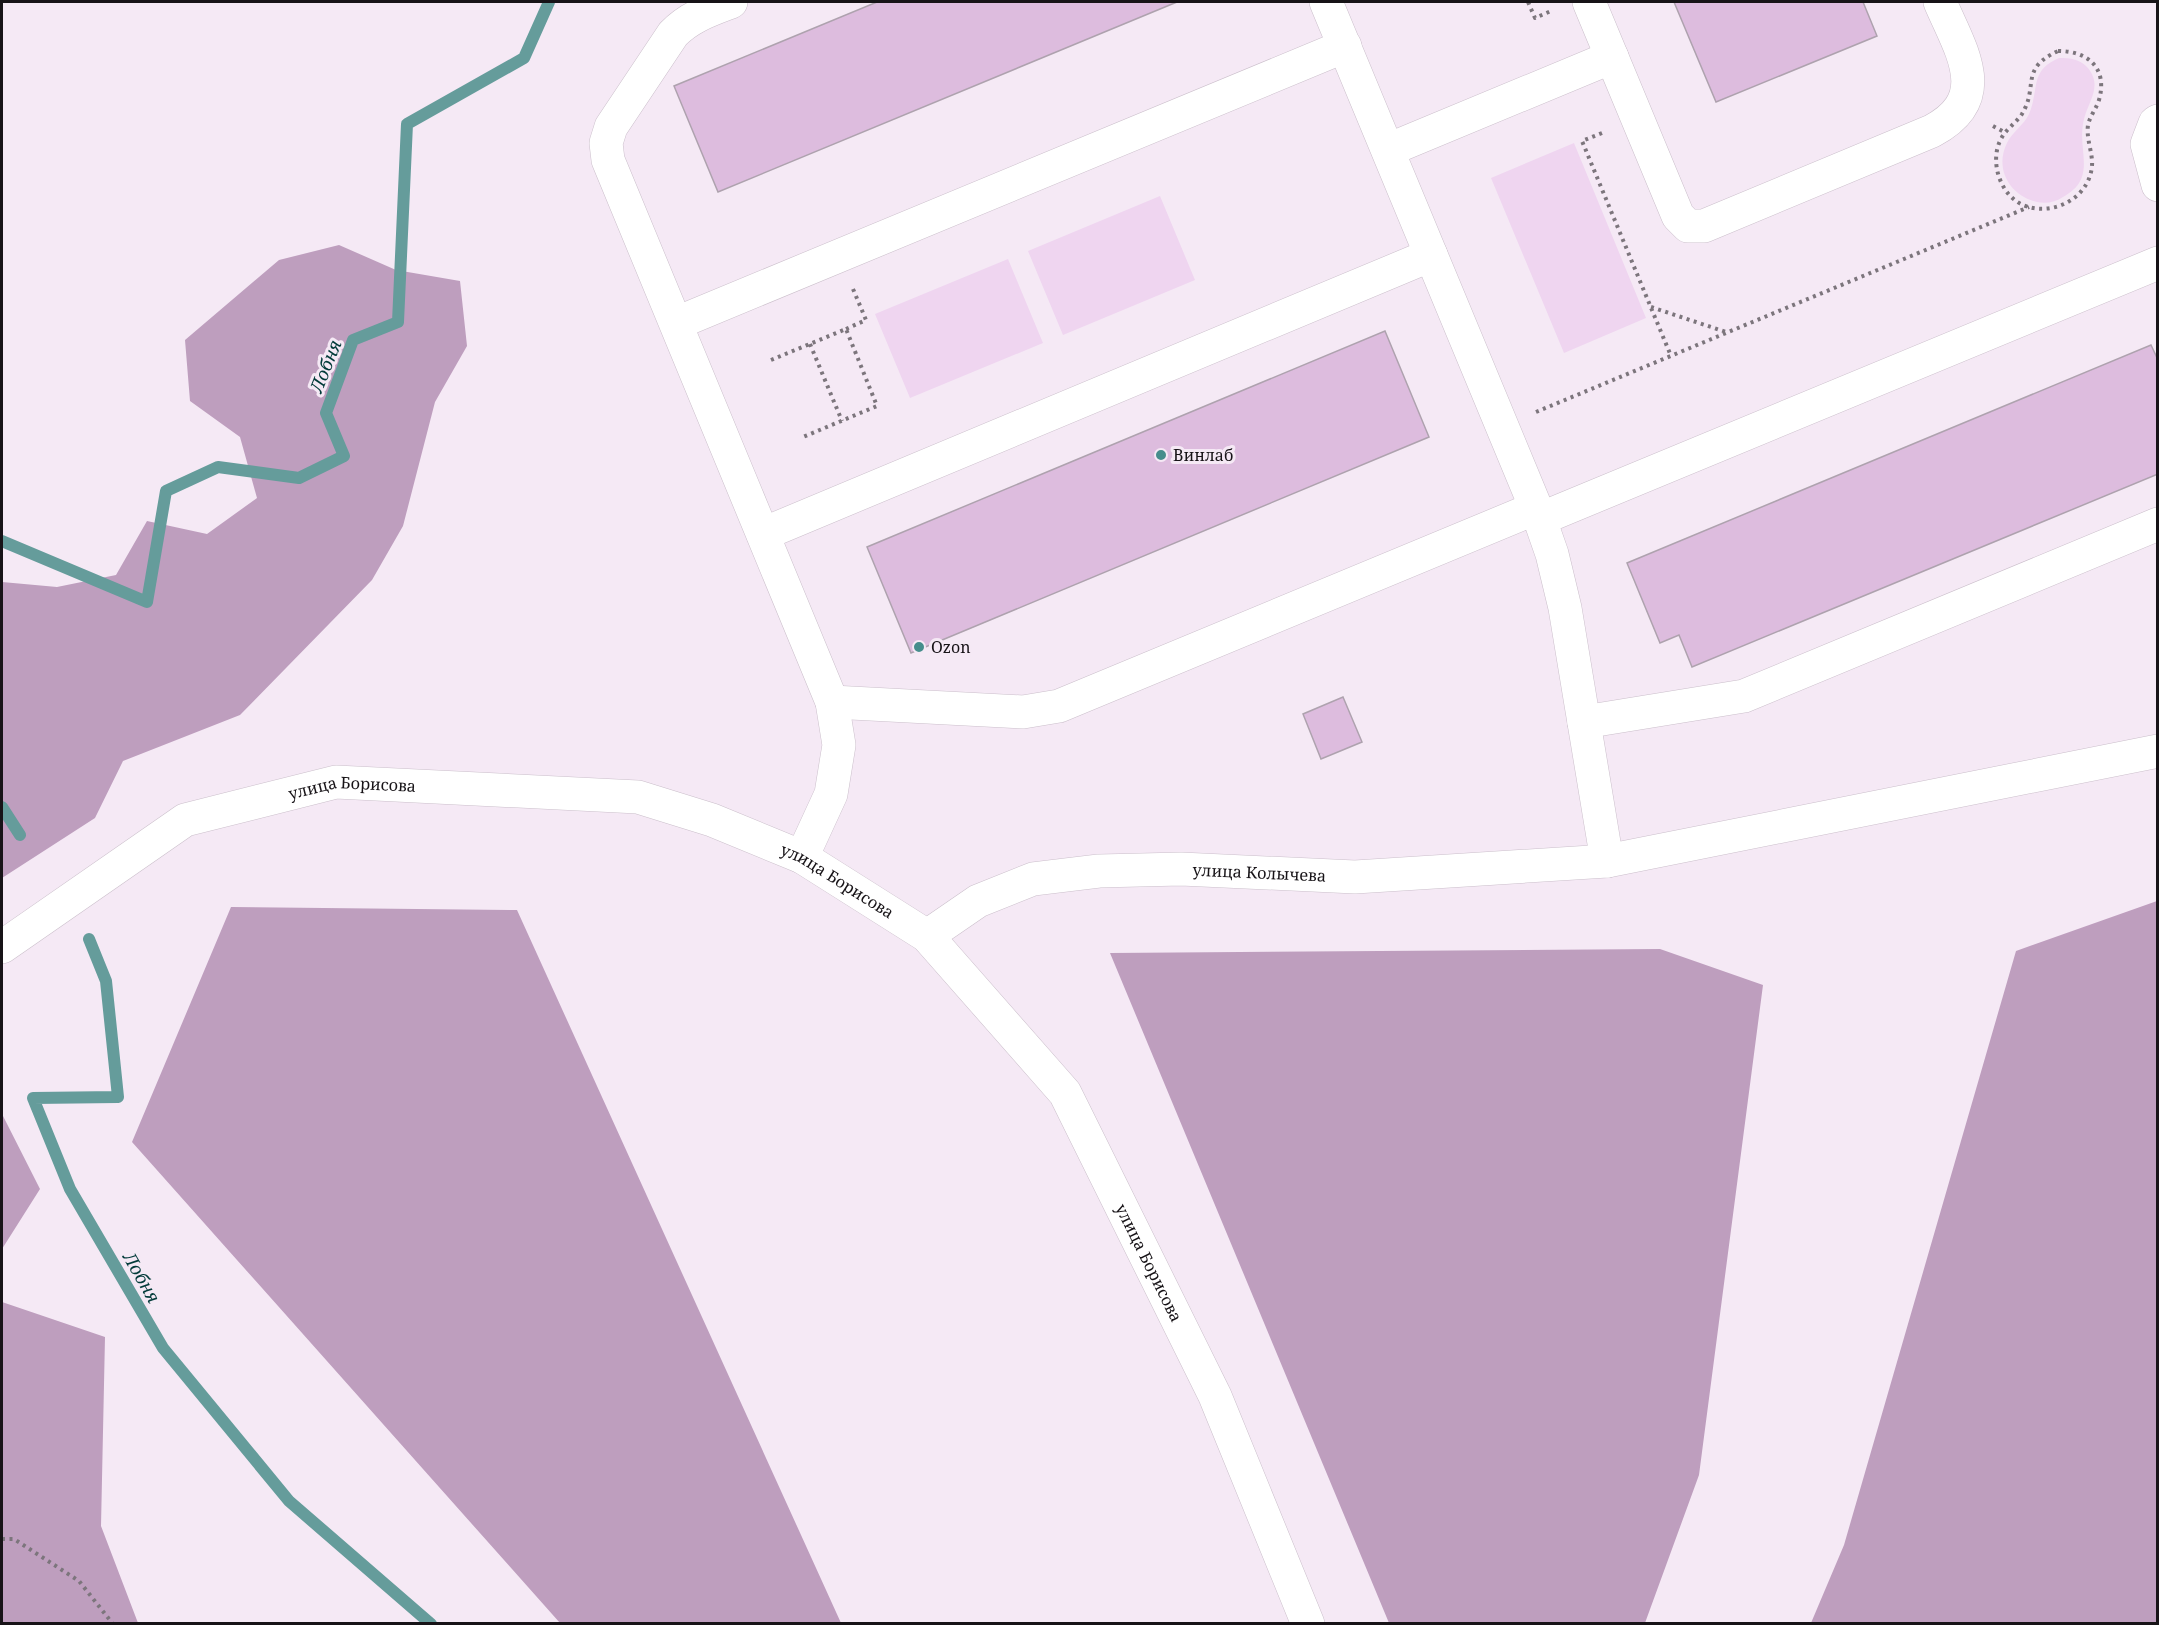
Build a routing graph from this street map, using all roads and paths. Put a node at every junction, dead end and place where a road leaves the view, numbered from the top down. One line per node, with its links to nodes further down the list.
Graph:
1 (731, 2): 18 (street)
2 (1326, 2): 7 (street)
3 (1528, 2): 6 (path)
4 (1589, 2): 8 (street)
5 (1940, 2): 9 (street)
6 (1554, 9)
7 (1345, 46): 11 (street); 15 (street)
8 (1612, 57): 9 (street); 11 (street)
9 (1637, 118): 17 (path)
10 (2157, 121): 12 (street)
11 (1388, 150): 14 (street)
12 (2157, 185)
13 (2029, 207): 13 (path); 20 (path)
14 (1431, 255): 25 (street); 29 (street)
15 (839, 256): 18 (street); 19 (path)
16 (2157, 262): 27 (street)
17 (1650, 306): 20 (path); 22 (path)
18 (677, 323): 29 (street)
19 (846, 329): 21 (path); 24 (path)
20 (1726, 332): 22 (path)
21 (810, 344): 23 (path); 24 (path)
22 (1671, 356): 25 (path)
23 (771, 360)
24 (842, 421): 26 (path)
25 (1502, 426): 27 (street)
26 (803, 437)
27 (1538, 513): 30 (street); 31 (street)
28 (2157, 524): 31 (street)
29 (763, 534): 30 (street)
30 (832, 702): 33 (street)
31 (1584, 722): 34 (street)
32 (2157, 751): 34 (street, улица Колычева)
33 (802, 857): 35 (street, улица Борисова); 36 (street, улица Борисова)
34 (1607, 861): 35 (street, улица Колычева)
35 (927, 936): 39 (street, улица Борисова)
36 (2, 947)
37 (2, 1539): 38 (path)
38 (113, 1623)
39 (1308, 1623)

